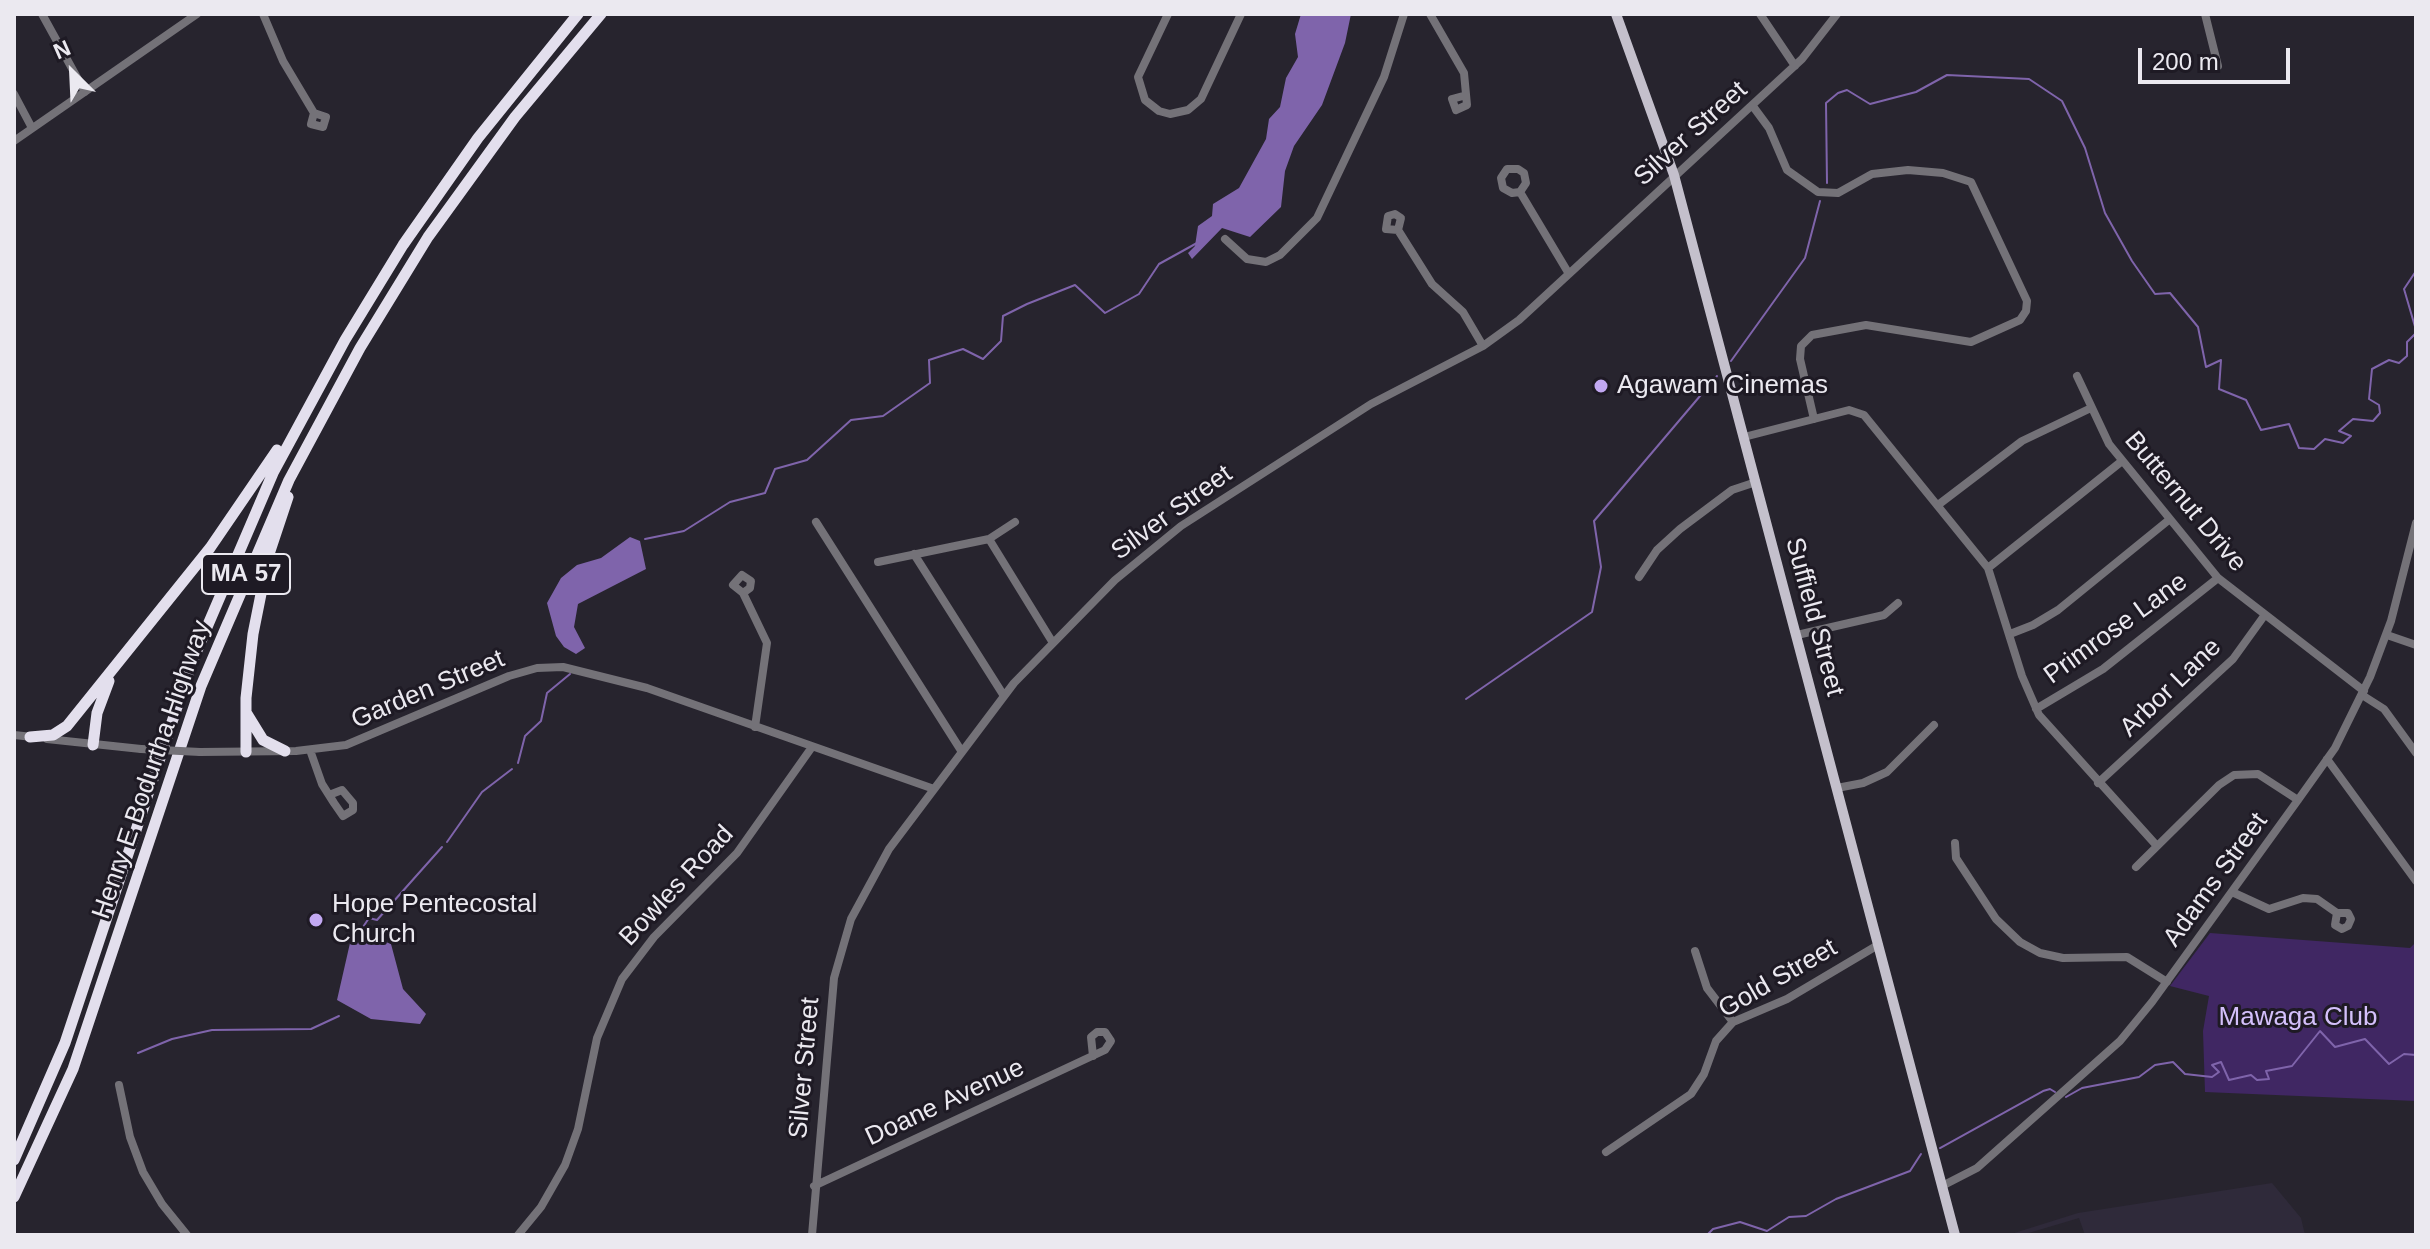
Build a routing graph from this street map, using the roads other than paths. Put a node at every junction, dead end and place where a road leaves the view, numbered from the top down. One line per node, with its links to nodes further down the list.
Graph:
1 (42, 14): 16 (street)
2 (197, 14): 16 (street)
3 (263, 14): 20 (street)
4 (578, 14): 31 (highway, Henry E Bodurtha Highway / MA 57)
5 (601, 14): 29 (highway, Henry E Bodurtha Highway / MA 57)
6 (1168, 14): 7 (street)
7 (1241, 14)
8 (1404, 14): 26 (street)
9 (1430, 14): 18 (street)
10 (1616, 14): 23 (main road, Suffield Street)
11 (1760, 14): 14 (street)
12 (1837, 14): 14 (street, Silver Street)
13 (2205, 14): 15 (street)
14 (1795, 66): 19 (street, Silver Street)
15 (2218, 66)
16 (85, 92): 21 (street)
17 (14, 94): 21 (street)
18 (1463, 96)
19 (1752, 105): 23 (street, Silver Street); 33 (street)
20 (314, 113)
21 (32, 128): 22 (street)
22 (14, 141)
23 (1674, 175): 27 (street, Silver Street); 34 (main road, Suffield Street)
24 (1520, 192): 27 (street)
25 (1398, 230): 28 (street)
26 (1225, 239)
27 (1569, 274): 28 (street, Silver Street)
28 (1483, 346): 54 (street, Silver Street)
29 (350, 364): 59 (highway); 94 (highway, Henry E Bodurtha Highway / MA 57)
30 (2077, 376): 32 (street, Butternut Drive)
31 (317, 389): 56 (highway); 91 (highway, Henry E Bodurtha Highway / MA 57)
32 (2091, 408): 35 (street, Butternut Drive); 37 (street)
33 (1814, 419): 34 (street); 37 (street)
34 (1744, 437): 36 (main road, Suffield Street)
35 (2122, 461): 38 (street, Butternut Drive); 45 (street)
36 (1756, 482): 46 (street); 52 (main road, Suffield Street)
37 (1938, 505): 45 (street)
38 (2170, 519): 47 (street, Butternut Drive); 51 (street)
39 (816, 522): 70 (street)
40 (1015, 522): 42 (street)
41 (2416, 523): 53 (street, Adams Street)
42 (989, 539): 43 (street); 54 (street)
43 (914, 554): 44 (street); 58 (street)
44 (878, 562)
45 (1988, 568): 51 (street)
46 (1639, 577)
47 (2218, 578): 50 (street, Butternut Drive); 60 (street, Primrose Lane)
48 (743, 593): 62 (street)
49 (1898, 603): 52 (street)
50 (2264, 616): 57 (street, Butternut Drive); 73 (street, Arbor Lane)
51 (2010, 634): 60 (street)
52 (1797, 635): 74 (main road, Suffield Street)
53 (2387, 635): 55 (street); 57 (street, Adams Street)
54 (1053, 643): 58 (street, Silver Street)
55 (2416, 645)
56 (129, 650): 64 (highway); 65 (highway)
57 (2363, 693): 71 (street, Butternut Drive); 72 (street, Adams Street)
58 (1004, 696): 70 (street, Silver Street)
59 (246, 698): 68 (highway); 69 (highway)
60 (2036, 709): 73 (street)
61 (1934, 725): 74 (street)
62 (755, 727): 66 (street, Garden Street); 67 (street, Garden Street)
63 (14, 735): 64 (street, Garden Street)
64 (30, 737): 65 (street, Garden Street)
65 (93, 745): 69 (street, Garden Street, bridge)
66 (812, 747): 75 (street, Garden Street); 96 (street, Bowles Road)
67 (310, 750): 68 (street, Garden Street); 76 (street)
68 (285, 751): 69 (street, Garden Street)
69 (246, 752)
70 (962, 752): 75 (street, Silver Street)
71 (2416, 753)
72 (2327, 759): 77 (street, Adams Street); 81 (street)
73 (2098, 783): 79 (street)
74 (1837, 788): 84 (main road, Suffield Street)
75 (934, 789): 92 (street, Silver Street)
76 (329, 795)
77 (2298, 800): 79 (street); 82 (street, Adams Street)
78 (1955, 843): 86 (street)
79 (2157, 846): 80 (street)
80 (2136, 867)
81 (2416, 881)
82 (2232, 892): 83 (street); 86 (street, Adams Street)
83 (2337, 913)
84 (1878, 945): 87 (street, Gold Street); 93 (main road, Suffield Street)
85 (1695, 951): 87 (street)
86 (2167, 982): 93 (street, Adams Street)
87 (1733, 1022): 90 (street, Gold Street)
88 (1093, 1056): 92 (street, Doane Avenue)
89 (119, 1085): 95 (street)
90 (1606, 1152)
91 (14, 1160)
92 (814, 1186): 97 (street, Silver Street)
93 (1942, 1186): 98 (main road, Suffield Street)
94 (14, 1197)
95 (187, 1235)
96 (518, 1235)
97 (812, 1235)
98 (1955, 1235)

